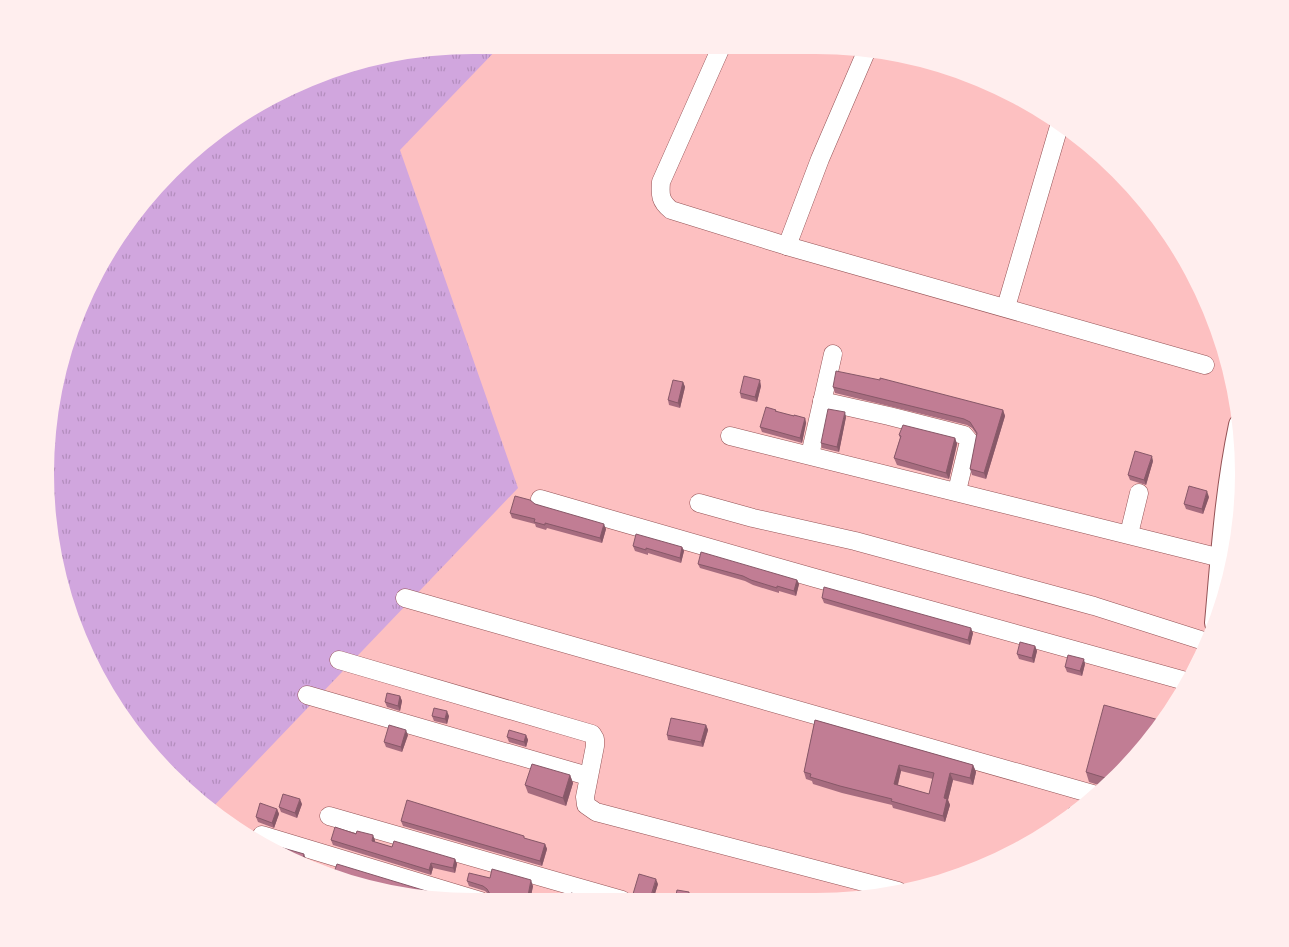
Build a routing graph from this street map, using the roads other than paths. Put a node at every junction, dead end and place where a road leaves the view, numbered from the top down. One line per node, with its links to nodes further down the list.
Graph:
1 (718, 54): 4 (street)
2 (864, 57): 4 (street)
3 (1058, 130): 5 (street)
4 (787, 246): 5 (street)
5 (1006, 307): 7 (street)
6 (833, 354): 8 (street)
7 (1206, 365)
8 (822, 401): 10 (street); 12 (street)
9 (730, 436): 10 (street)
10 (810, 456): 12 (street)
11 (1235, 475): 17 (main road)
12 (957, 491): 16 (street)
13 (1138, 493): 16 (street)
14 (540, 498): 22 (street)
15 (699, 503): 20 (street)
16 (1129, 534): 18 (street)
17 (1228, 552)
18 (1226, 559)
19 (405, 598): 25 (street)
20 (1200, 640)
21 (339, 660): 24 (street)
22 (1181, 680)
23 (307, 695): 24 (street)
24 (588, 776): 28 (street)
25 (1088, 793)
26 (329, 816): 30 (street)
27 (262, 835): 29 (street)
28 (884, 887)
29 (452, 892)
30 (598, 893)

